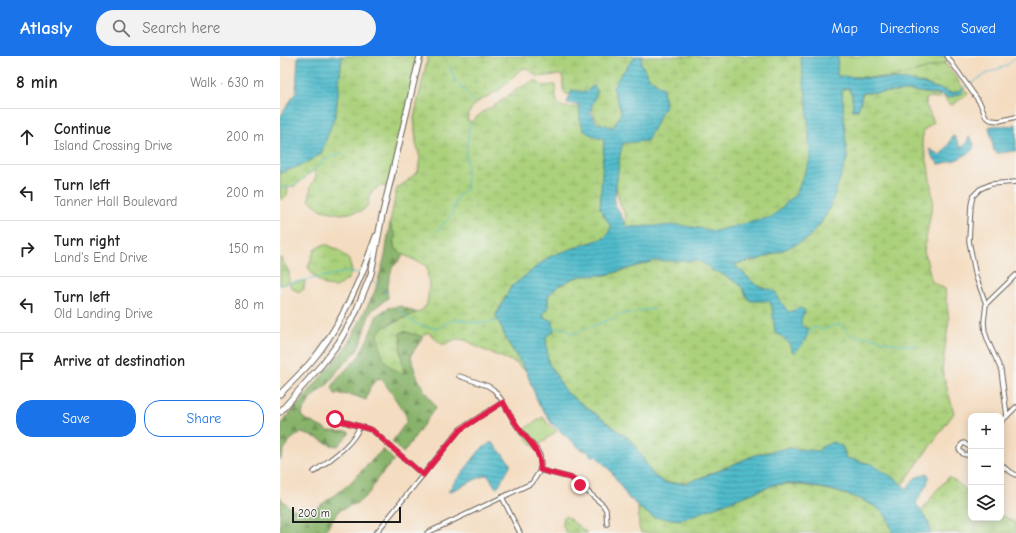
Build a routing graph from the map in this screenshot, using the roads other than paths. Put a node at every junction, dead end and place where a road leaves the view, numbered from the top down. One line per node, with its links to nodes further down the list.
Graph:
1 (420, 56): 5 (main road)
2 (947, 56): 3 (street)
3 (1016, 117)
4 (1016, 182): 7 (street)
5 (382, 216): 9 (main road); 12 (main road)
6 (1016, 276): 7 (street)
7 (986, 304): 13 (street)
8 (459, 376): 10 (street)
9 (280, 394)
10 (503, 402): 20 (street); 22 (street)
11 (1016, 407): 13 (street)
12 (280, 412)
13 (1007, 416): 15 (street)
14 (335, 419): 16 (street)
15 (1004, 419)
16 (360, 426): 21 (street); 22 (street)
17 (968, 446): 18 (street)
18 (968, 454)
19 (1004, 467): 23 (street)
20 (540, 470): 24 (street); 25 (street)
21 (314, 472)
22 (423, 475): 26 (street)
23 (1016, 475)
24 (502, 497): 27 (street); 28 (street)
25 (607, 524)
26 (377, 533)
27 (427, 533)
28 (520, 533)

